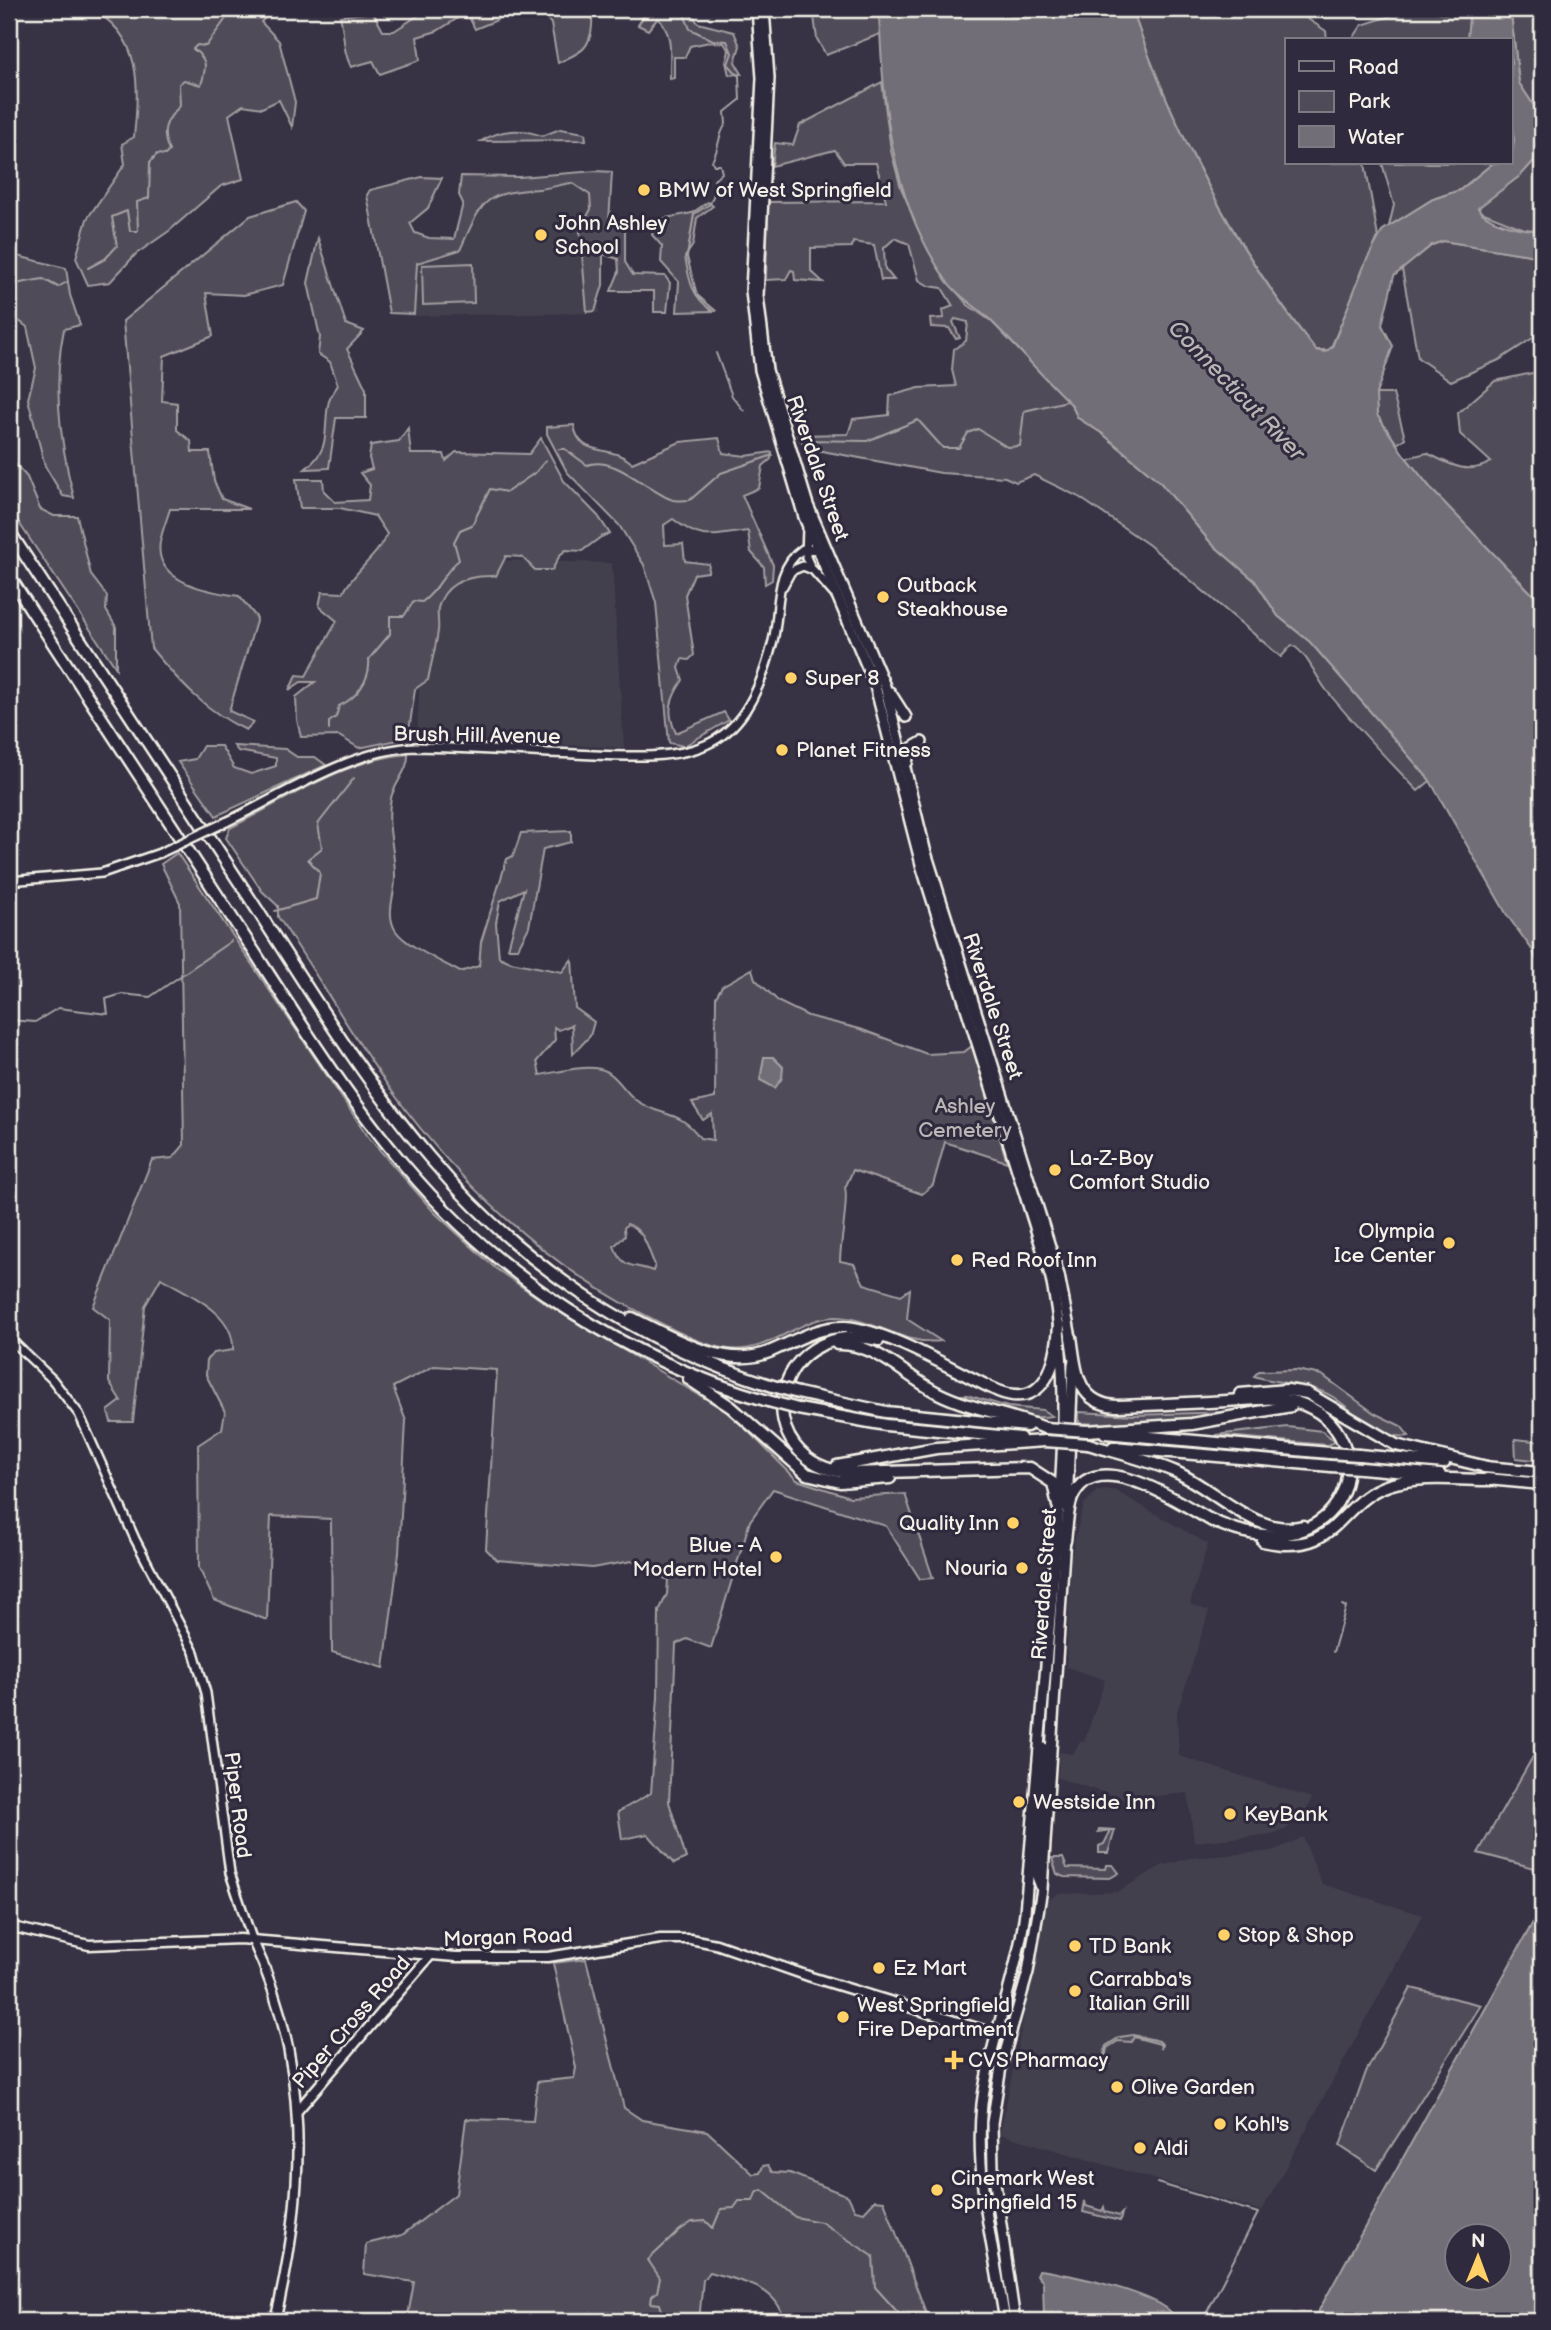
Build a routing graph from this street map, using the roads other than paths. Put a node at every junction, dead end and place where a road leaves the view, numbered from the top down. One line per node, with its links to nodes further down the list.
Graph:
1 (757, 9): 4 (main road, Riverdale Street)
2 (764, 9): 5 (main road, Riverdale Street)
3 (9, 531): 17 (highway)
4 (811, 548): 5 (street); 6 (street); 8 (street); 11 (main road, Riverdale Street)
5 (830, 556): 12 (main road, Riverdale Street)
6 (789, 561): 7 (street); 10 (street, Brush Hill Avenue)
7 (801, 566): 8 (street); 10 (street, Brush Hill Avenue)
8 (816, 573): 11 (street)
9 (9, 576): 21 (highway)
10 (782, 590): 16 (street, Brush Hill Avenue, bridge)
11 (838, 599): 18 (main road, Riverdale Street)
12 (883, 681): 13 (main road); 15 (main road, Riverdale Street)
13 (906, 717)
14 (922, 742): 15 (main road)
15 (908, 775): 19 (main road, Riverdale Street)
16 (9, 881)
17 (589, 1299): 22 (highway); 25 (highway, bridge)
18 (1059, 1325): 22 (highway); 37 (main road, Riverdale Street)
19 (1071, 1337): 24 (highway); 39 (main road, Riverdale Street)
20 (9, 1338): 44 (street, Piper Road)
21 (633, 1348): 28 (highway, bridge); 31 (highway)
22 (919, 1354): 23 (highway)
23 (801, 1358): 25 (highway); 30 (highway)
24 (1124, 1406): 26 (highway); 32 (highway)
25 (1045, 1428): 27 (highway, bridge)
26 (1334, 1429): 27 (highway); 36 (highway)
27 (1087, 1432): 32 (highway, bridge)
28 (1045, 1441): 29 (highway, bridge); 30 (highway)
29 (1088, 1444): 34 (highway, bridge); 36 (highway)
30 (799, 1449): 31 (highway)
31 (1012, 1467): 37 (highway)
32 (1488, 1467): 33 (highway)
33 (1542, 1472)
34 (1491, 1480): 35 (highway); 38 (highway)
35 (1542, 1484)
36 (1339, 1498): 38 (highway)
37 (1058, 1506): 40 (main road, Riverdale Street)
38 (1211, 1520): 39 (highway)
39 (1065, 1541): 41 (main road, Riverdale Street)
40 (1041, 1733): 41 (main road); 42 (main road, Riverdale Street)
41 (1042, 1889): 42 (main road); 47 (main road, Riverdale Street)
42 (1026, 1901): 46 (main road, Riverdale Street)
43 (9, 1926): 44 (main road, Morgan Road)
44 (252, 1939): 45 (main road, Morgan Road); 48 (main road, Piper Road)
45 (430, 1956): 46 (main road, Morgan Road); 48 (main road, Piper Cross Road)
46 (997, 2034): 47 (main road); 49 (main road, Riverdale Street)
47 (1010, 2035): 50 (main road, Riverdale Street)
48 (298, 2110): 51 (main road, Piper Road)
49 (988, 2219): 50 (main road); 52 (main road, Riverdale Street)
50 (1008, 2275): 53 (main road, Riverdale Street)
51 (275, 2321)
52 (1004, 2321)
53 (1015, 2321)

